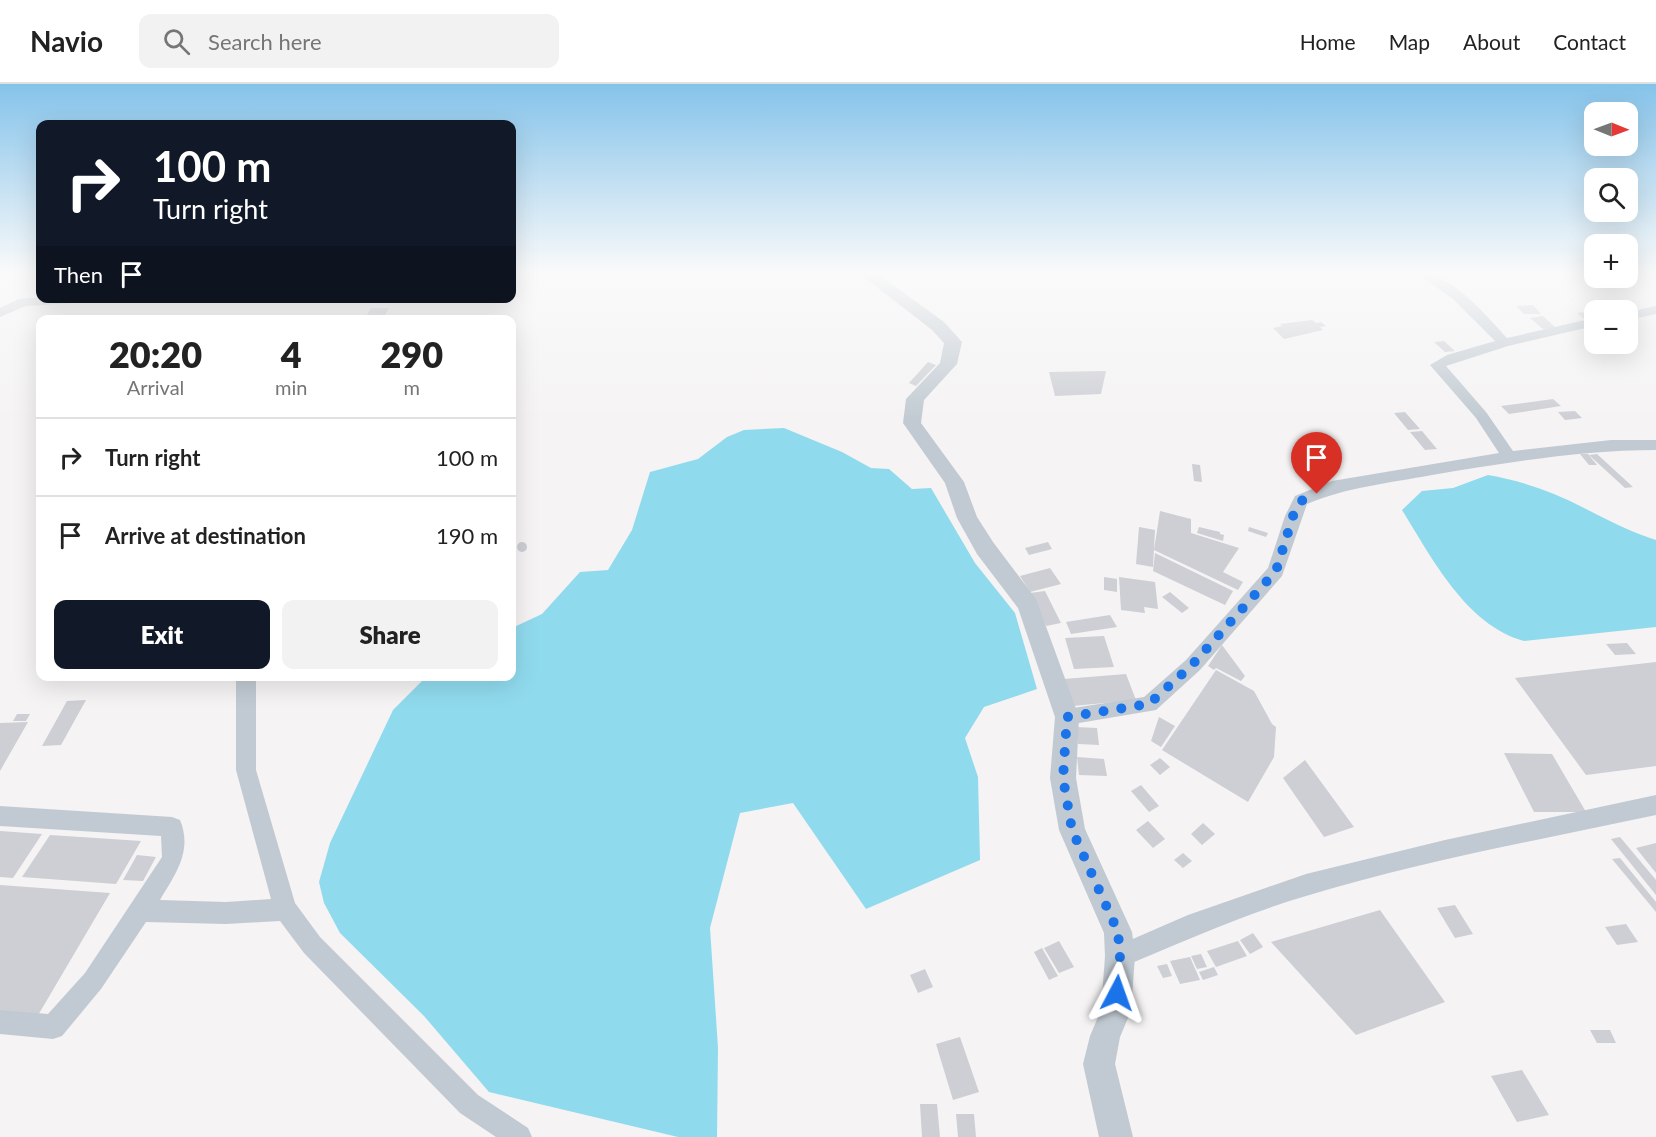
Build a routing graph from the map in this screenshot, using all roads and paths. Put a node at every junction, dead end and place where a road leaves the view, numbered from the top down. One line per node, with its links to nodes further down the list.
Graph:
1 (934, 323): 8 (street)
2 (1486, 323): 4 (street)
3 (1584, 324): 4 (street)
4 (1504, 343): 6 (street)
5 (1656, 445): 6 (street)
6 (1509, 457): 8 (street)
7 (246, 681): 11 (street)
8 (1067, 717): 13 (street)
9 (1656, 805): 13 (street)
10 (0, 816): 12 (street)
11 (285, 909): 12 (street); 15 (street)
12 (140, 911): 14 (street)
13 (1120, 956): 16 (street)
14 (0, 1022)
15 (519, 1137)
16 (1116, 1137)

